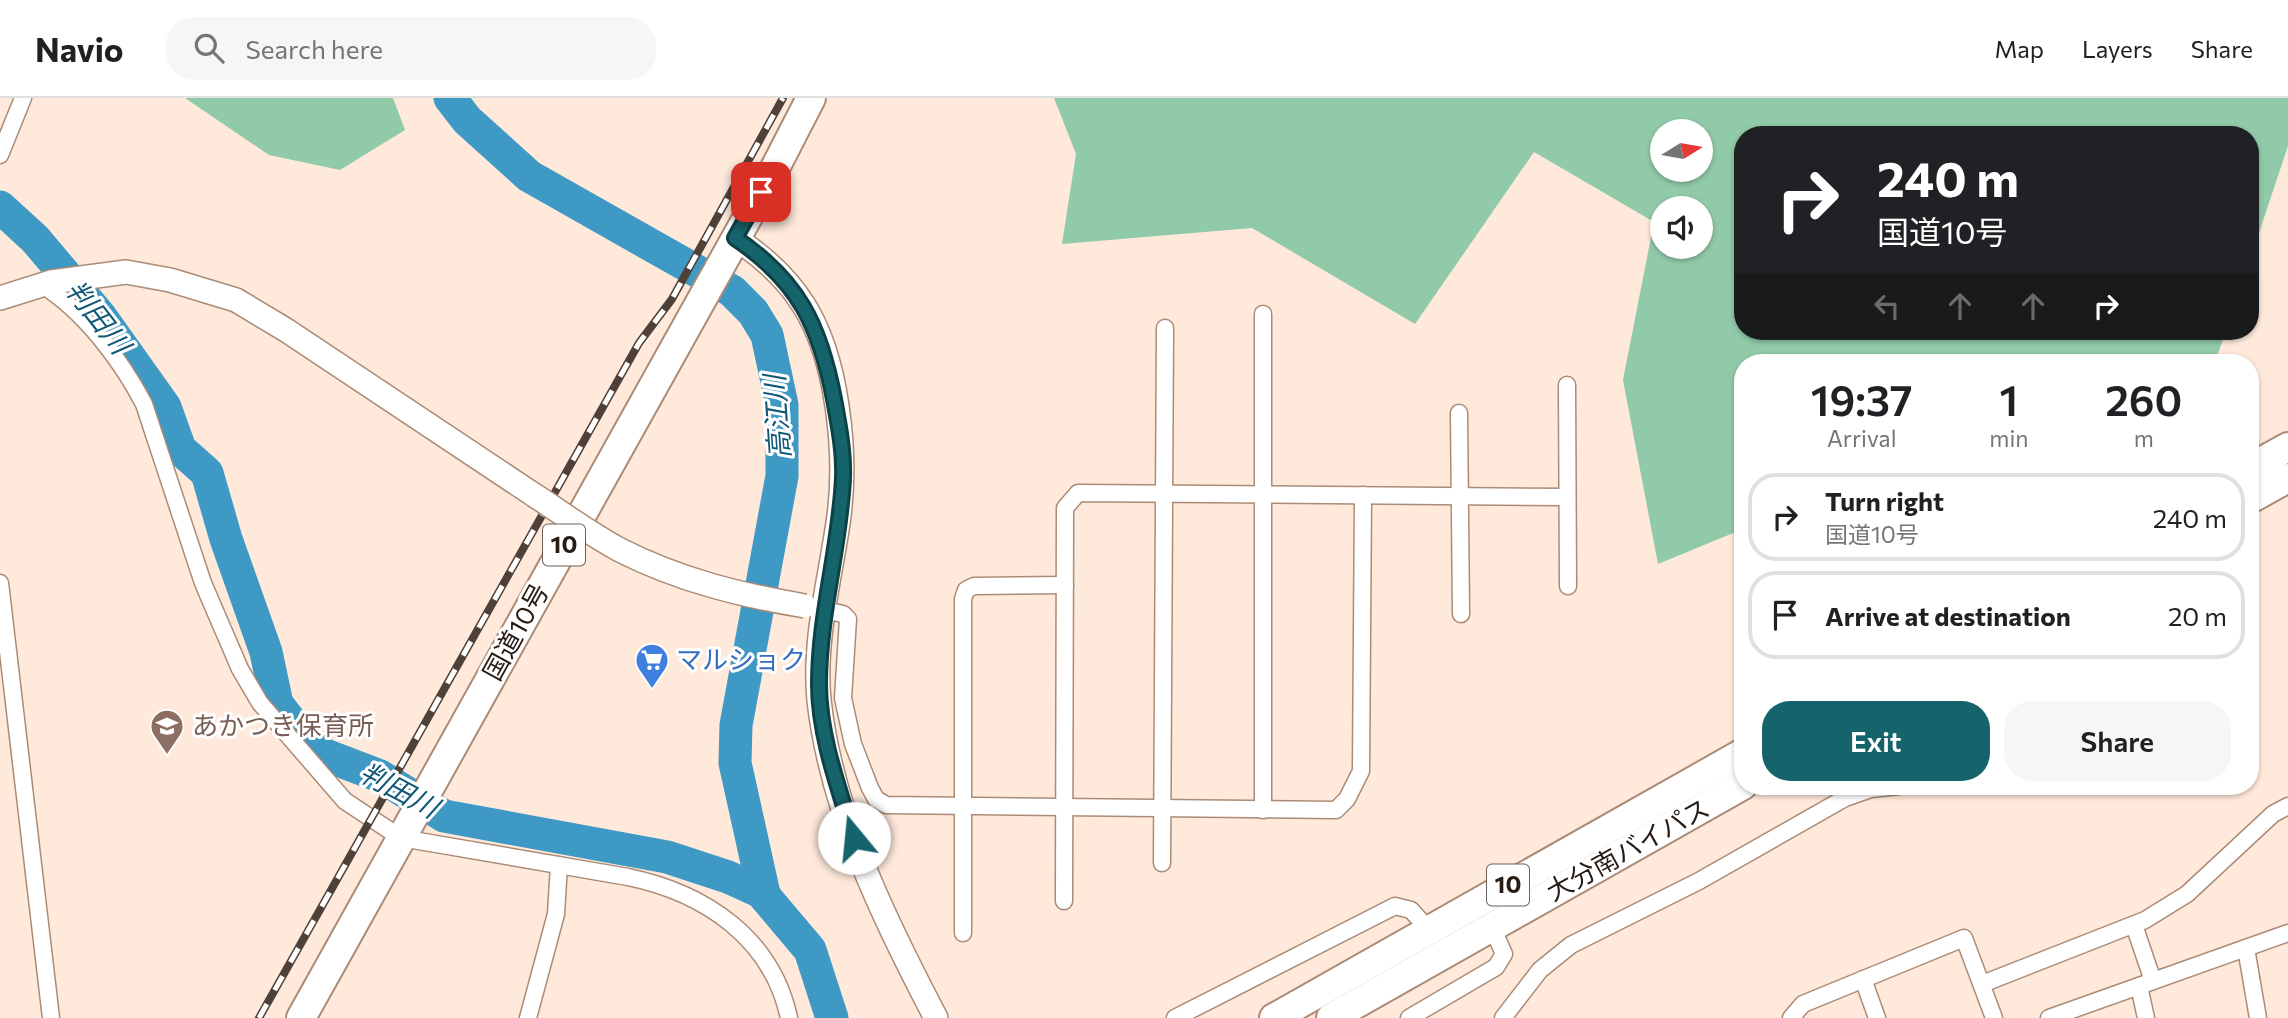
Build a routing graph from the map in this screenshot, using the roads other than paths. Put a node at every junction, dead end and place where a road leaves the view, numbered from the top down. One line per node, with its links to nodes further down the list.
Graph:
1 (23, 98): 3 (street)
2 (811, 98): 4 (highway, 国道10号 / 10)
3 (0, 155)
4 (729, 249): 23 (street); 33 (highway, 国道10号 / 10)
5 (46, 283): 6 (street); 23 (street, bridge); 33 (street)
6 (0, 298)
7 (1263, 314): 16 (street)
8 (1165, 328): 14 (street)
9 (1567, 386): 19 (street)
10 (1458, 414): 18 (street)
11 (2288, 447): 12 (highway)
12 (2259, 463)
13 (2288, 478): 15 (highway)
14 (1164, 494): 16 (street); 21 (street); 31 (street)
15 (2259, 494)
16 (1264, 495): 17 (street); 32 (street)
17 (1363, 495): 18 (street); 32 (street)
18 (1459, 496): 19 (street); 24 (street)
19 (1567, 497): 22 (street)
20 (0, 583): 46 (street)
21 (1065, 585): 29 (street); 30 (street)
22 (1568, 586)
23 (815, 608): 29 (street); 50 (street)
24 (1461, 614)
25 (1734, 758): 39 (highway, 大分南バイパス / 10)
26 (1734, 790): 38 (highway, 大分南バイパス / 10)
27 (1854, 795): 55 (street)
28 (2288, 806): 37 (street)
29 (963, 808): 30 (street); 40 (street)
30 (1064, 808): 31 (street); 36 (street)
31 (1162, 809): 32 (street); 34 (street)
32 (1263, 810)
33 (403, 834): 35 (street); 47 (highway, 国道10号 / 10)
34 (1162, 863)
35 (559, 865): 48 (street); 49 (street)
36 (1064, 901)
37 (2134, 925): 44 (street); 45 (street)
38 (1492, 927): 53 (highway, 大分南バイパス / 10); 54 (street)
39 (1429, 930): 51 (street); 52 (highway, 大分南バイパス / 10)
40 (963, 933)
41 (2288, 933): 42 (street)
42 (2246, 948): 44 (street); 61 (street)
43 (1863, 979): 45 (street); 56 (street); 57 (street)
44 (2146, 983): 59 (street); 60 (street)
45 (1982, 984): 58 (street)
46 (51, 1018)
47 (301, 1018)
48 (527, 1018)
49 (789, 1018)
50 (936, 1018)
51 (1175, 1018)
52 (1274, 1018)
53 (1331, 1018)
54 (1409, 1018)
55 (1503, 1018)
56 (1791, 1018)
57 (1877, 1018)
58 (1994, 1018)
59 (2049, 1018)
60 (2146, 1018)
61 (2258, 1018)

